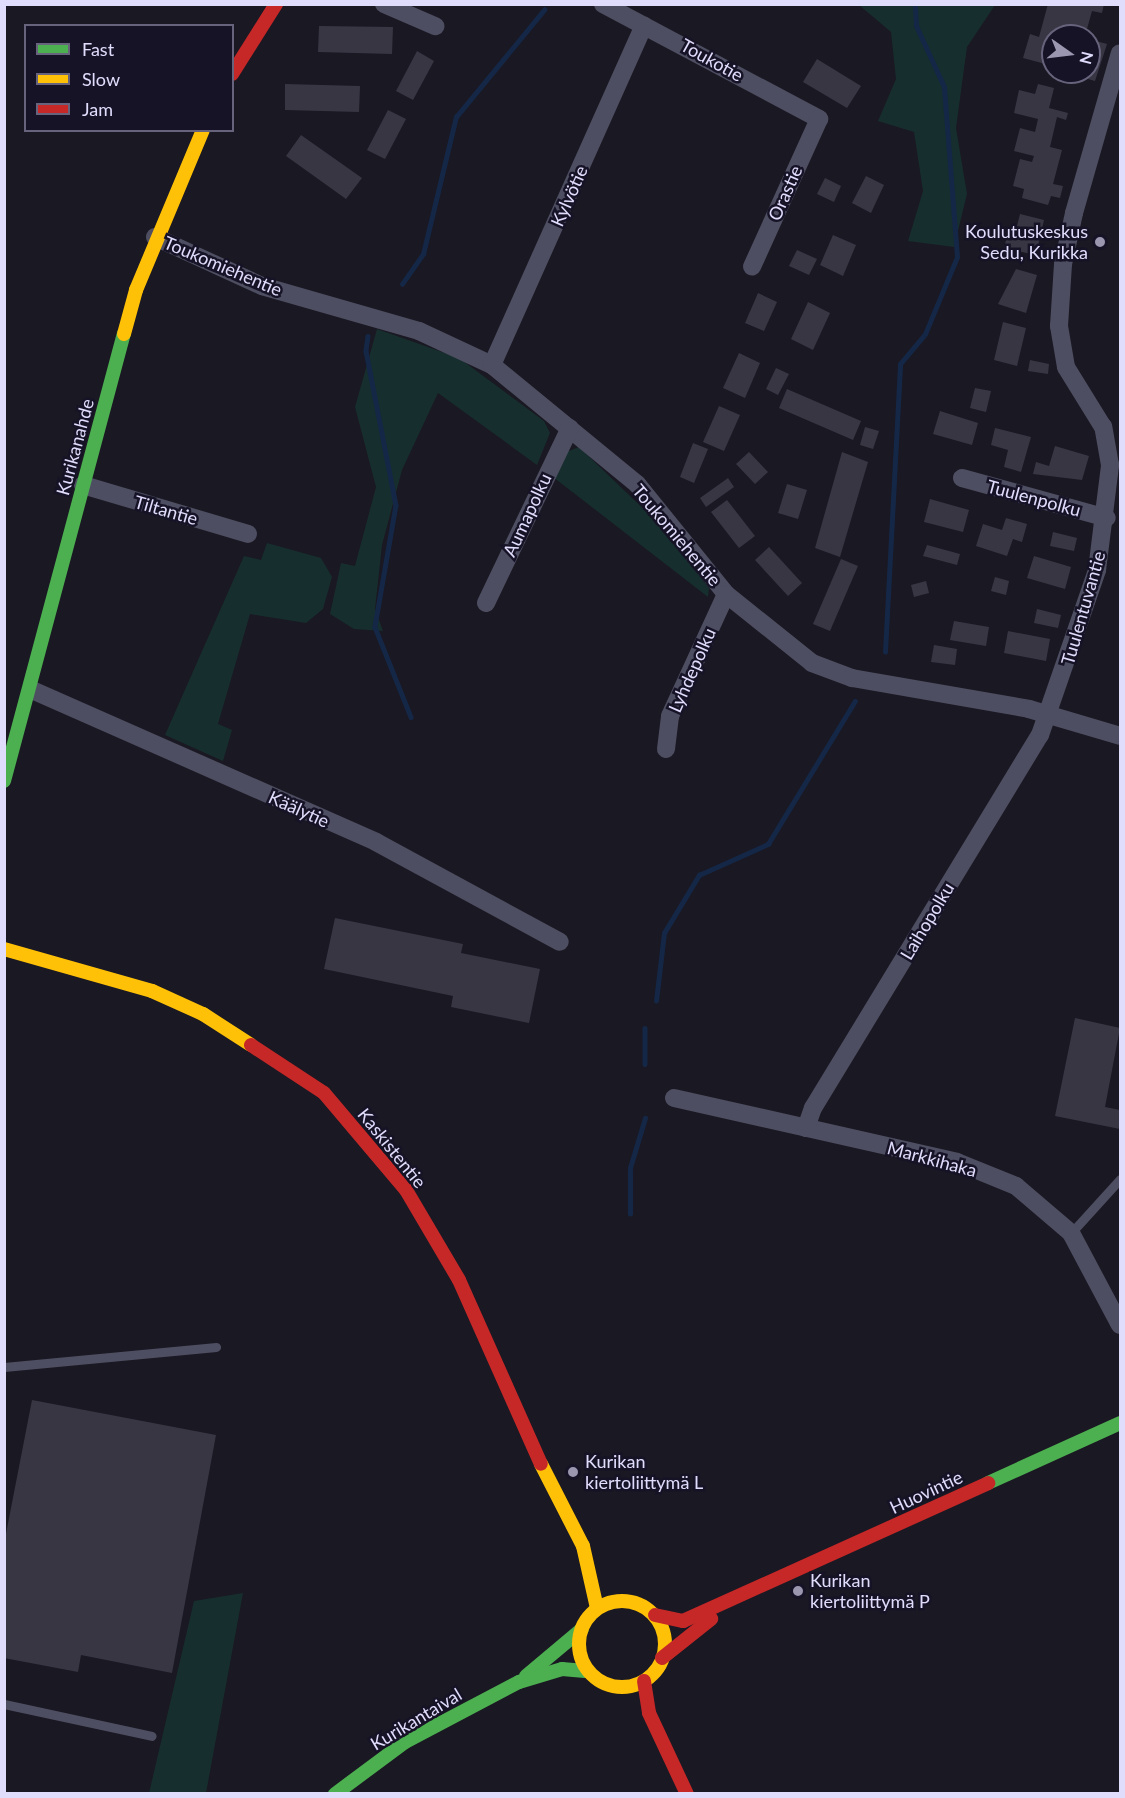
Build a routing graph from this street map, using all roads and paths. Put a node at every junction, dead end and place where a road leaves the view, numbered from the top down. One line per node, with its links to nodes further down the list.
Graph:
1 (276, 4): 7 (main road)
2 (384, 4): 5 (street)
3 (603, 4): 4 (street, Toukotie)
4 (644, 25): 8 (street, Toukotie); 12 (street, Kylvötie)
5 (435, 26)
6 (1120, 53): 16 (street, Tuulentuvantie)
7 (234, 71)
8 (819, 119): 11 (street, Orastie)
9 (202, 132): 10 (main road, Kurikanahde)
10 (155, 237): 12 (street, Toukomiehentie); 15 (main road, Kurikanahde)
11 (752, 267)
12 (492, 365): 13 (street, Toukomiehentie)
13 (570, 428): 18 (street, Toukomiehentie); 19 (street, Aumapolku)
14 (962, 478): 16 (street, Tuulenpolku)
15 (83, 485): 17 (street, Tiltantie); 20 (main road, Kurikanahde)
16 (1107, 518): 21 (street, Tuulentuvantie)
17 (248, 534)
18 (726, 594): 21 (street, Toukomiehentie); 23 (street, Lyhdepolku)
19 (486, 603)
20 (32, 690): 24 (main road, Kurikanahde); 25 (street, Käälytie)
21 (1050, 714): 22 (street, Toukomiehentie); 28 (street, Laihopolku)
22 (1120, 736)
23 (666, 749)
24 (4, 781)
25 (560, 942)
26 (4, 949): 35 (main road, Kaskistentie)
27 (674, 1098): 28 (street, Markkihaka)
28 (806, 1128): 30 (street, Markkihaka)
29 (1120, 1179): 30 (lane)
30 (1071, 1233): 31 (street, Markkihaka)
31 (1120, 1325)
32 (216, 1347): 33 (lane)
33 (4, 1367)
34 (1120, 1423): 38 (main road, Huovintie)
35 (583, 1546): 36 (main road, Kaskistentie); 40 (main road, Kaskistentie)
36 (604, 1565)
37 (619, 1582): 39 (main road)
38 (746, 1594): 41 (main road, Huovintie); 43 (main road, Huovintie)
39 (634, 1602): 40 (main road); 41 (main road)
40 (597, 1608): 42 (main road)
41 (655, 1615): 43 (main road)
42 (582, 1629): 44 (main road); 46 (main road, Kurikantaival)
43 (662, 1658): 45 (main road)
44 (585, 1671): 46 (main road, Kurikantaival); 47 (main road)
45 (644, 1681): 47 (main road); 52 (main road)
46 (519, 1682): 53 (main road, Kurikantaival)
47 (610, 1687): 48 (main road)
48 (622, 1703)
49 (4, 1704): 51 (lane)
50 (635, 1719): 52 (main road)
51 (152, 1736)
52 (675, 1770): 54 (main road)
53 (336, 1793)
54 (687, 1794)

